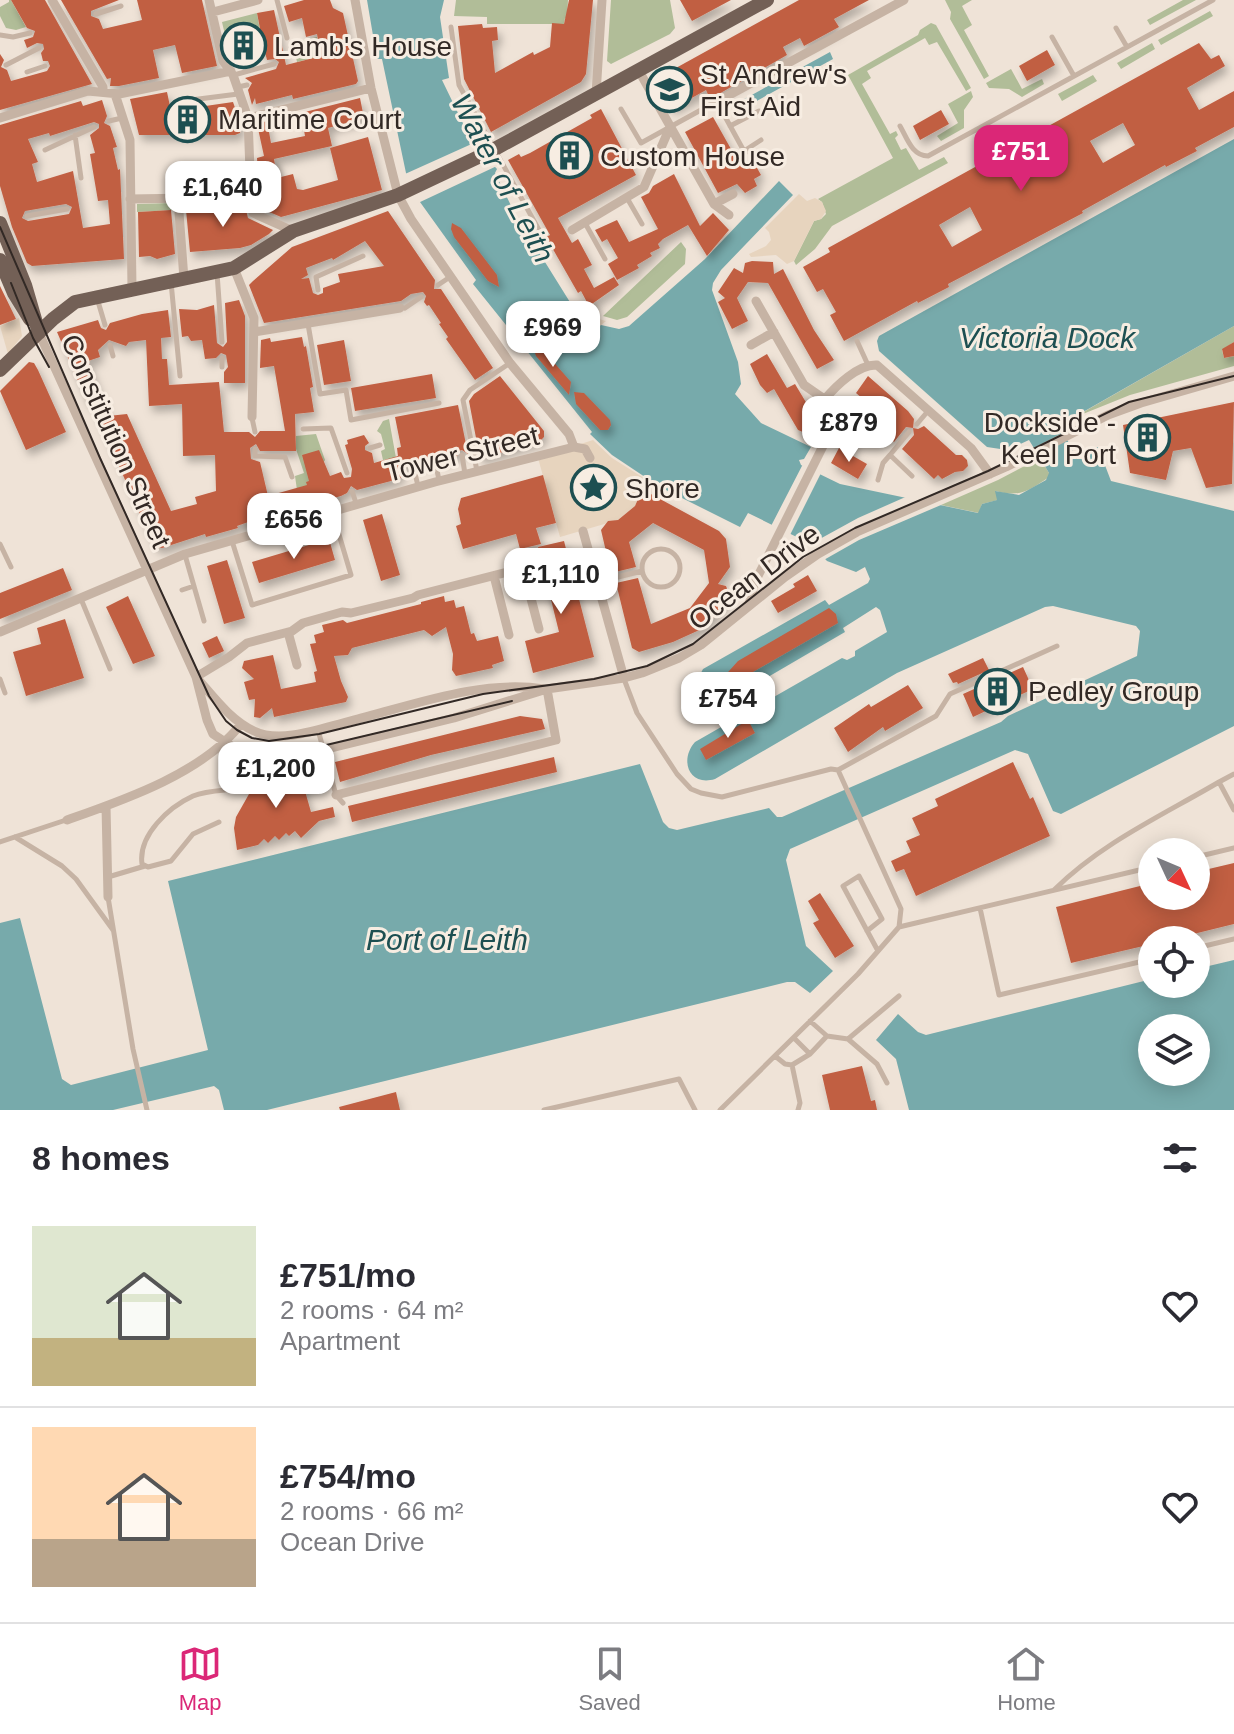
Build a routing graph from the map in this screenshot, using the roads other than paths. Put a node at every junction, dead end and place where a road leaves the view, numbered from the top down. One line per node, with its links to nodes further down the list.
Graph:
1 (52, 0): 30 (street)
2 (209, 0): 11 (street)
3 (258, 0): 11 (street)
4 (277, 0): 18 (lane)
5 (355, 0): 29 (street)
6 (602, 0): 32 (street)
7 (767, 0): 24 (main road)
8 (904, 0): 34 (street)
9 (1213, 0): 19 (lane)
10 (121, 6): 12 (lane)
11 (213, 12): 26 (street)
12 (96, 14)
13 (451, 27): 50 (lane)
14 (1116, 28): 19 (lane)
15 (30, 33): 16 (lane)
16 (0, 35)
17 (1052, 37): 27 (lane)
18 (287, 38)
19 (1127, 47): 27 (lane)
20 (39, 48): 22 (lane)
21 (274, 64): 26 (lane)
22 (6, 65)
23 (45, 66): 25 (lane)
24 (639, 71): 32 (main road); 46 (street)
25 (27, 72)
26 (232, 73): 28 (street); 31 (street)
27 (1074, 76): 43 (lane)
28 (241, 88): 33 (lane); 38 (street)
29 (371, 88): 38 (street); 41 (street)
30 (103, 92): 31 (street); 37 (street)
31 (115, 94): 40 (street)
32 (596, 94): 50 (main road)
33 (183, 101)
34 (718, 101): 42 (lane); 46 (lane)
35 (621, 109): 46 (lane)
36 (759, 111): 42 (lane)
37 (0, 118)
38 (248, 118): 54 (street)
39 (109, 121): 40 (lane)
40 (128, 122): 56 (street)
41 (380, 124): 45 (lane); 52 (street)
42 (730, 126): 48 (lane)
43 (900, 126)
44 (94, 127): 47 (lane)
45 (366, 127)
46 (670, 127): 55 (street); 58 (street)
47 (75, 135): 49 (lane); 51 (lane)
48 (761, 140)
49 (45, 150)
50 (493, 150): 52 (main road); 65 (lane)
51 (81, 178)
52 (405, 192): 67 (main road); 73 (street)
53 (733, 194): 58 (street)
54 (251, 197): 57 (street); 67 (street)
55 (627, 197): 63 (street); 64 (lane)
56 (130, 199): 57 (street); 76 (street)
57 (178, 199): 74 (street)
58 (714, 204): 60 (street)
59 (67, 209): 61 (lane)
60 (729, 215)
61 (27, 216)
62 (3, 222): 86 (main road, Constitution Street)
63 (585, 222): 66 (street); 69 (lane)
64 (642, 224)
65 (539, 230)
66 (572, 230)
67 (293, 231): 71 (main road)
68 (363, 256): 77 (lane)
69 (605, 259)
70 (0, 260): 86 (main road, Constitution Street)
71 (234, 268): 72 (main road); 84 (street)
72 (217, 272): 74 (main road); 88 (lane)
73 (450, 277): 75 (lane); 93 (street)
74 (177, 280): 76 (main road); 97 (lane)
75 (438, 285)
76 (132, 289): 78 (main road)
77 (318, 290)
78 (96, 297): 83 (lane); 86 (main road)
79 (421, 297): 81 (lane)
80 (756, 301): 85 (street)
81 (402, 308): 82 (street)
82 (307, 324): 84 (street); 102 (lane)
83 (105, 325)
84 (254, 332): 105 (street)
85 (774, 332): 90 (street); 101 (street)
86 (39, 333): 96 (main road); 137 (street, Constitution Street)
87 (857, 341): 94 (lane)
88 (222, 342)
89 (110, 345): 91 (lane)
90 (751, 345)
91 (113, 356)
92 (222, 358): 95 (lane)
93 (510, 363): 112 (street); 120 (lane)
94 (868, 365): 101 (street); 104 (street)
95 (222, 367)
96 (0, 370)
97 (180, 376)
98 (1234, 376): 100 (street, Ocean Drive)
99 (1234, 383): 100 (street, Ocean Drive)
100 (1202, 386): 122 (street, Ocean Drive)
101 (825, 399): 103 (street)
102 (439, 403)
103 (841, 410): 110 (street); 144 (street)
104 (929, 410): 106 (lane); 122 (street)
105 (252, 417): 108 (lane)
106 (917, 424)
107 (303, 429): 121 (lane)
108 (255, 432)
109 (909, 432): 116 (lane)
110 (879, 437)
111 (380, 445): 113 (lane)
112 (574, 447): 117 (street); 120 (street, Tower Street)
113 (370, 448)
114 (255, 449): 125 (lane)
115 (462, 455): 123 (lane)
116 (890, 455): 124 (lane); 126 (lane)
117 (590, 458)
118 (435, 461): 127 (lane)
119 (413, 465): 128 (lane)
120 (477, 472): 123 (street, Tower Street)
121 (347, 473)
122 (990, 474): 144 (street, Ocean Drive)
123 (466, 475): 127 (street, Tower Street)
124 (912, 476)
125 (292, 477)
126 (878, 480)
127 (440, 481): 128 (street, Tower Street)
128 (418, 487): 130 (street, Tower Street)
129 (352, 491): 130 (lane)
130 (356, 504): 131 (street, Tower Street)
131 (332, 511): 133 (street, Tower Street); 133 (lane)
132 (583, 531): 140 (street)
133 (232, 540): 135 (street, Tower Street)
134 (0, 544): 136 (lane)
135 (185, 554): 137 (street, Tower Street); 141 (lane)
136 (11, 567)
137 (146, 571): 143 (street, Tower Street); 153 (street, Constitution Street)
138 (642, 571): 138 (lane); 140 (lane)
139 (494, 576): 146 (street); 148 (street); 149 (street)
140 (597, 582): 154 (street)
141 (194, 586): 142 (lane); 145 (lane)
142 (182, 590)
143 (81, 599): 147 (street, Tower Street); 152 (lane)
144 (749, 604): 154 (street, Ocean Drive)
145 (204, 621)
146 (539, 629)
147 (0, 632)
148 (288, 632): 151 (street); 153 (street)
149 (509, 635)
150 (1057, 646): 162 (lane)
151 (297, 665)
152 (110, 669)
153 (196, 677): 158 (street); 160 (street)
154 (624, 678): 156 (street, Ocean Drive); 162 (lane)
155 (0, 679): 157 (lane)
156 (547, 689): 159 (street, Ocean Drive); 161 (street, Ocean Drive); 166 (street)
157 (5, 693)
158 (241, 724): 159 (street, Ocean Drive); 160 (street)
159 (318, 729): 161 (lane)
160 (225, 744): 161 (street, Ocean Drive); 167 (street)
161 (323, 750): 166 (lane)
162 (838, 770): 181 (lane)
163 (1234, 774): 164 (lane)
164 (1219, 782): 168 (lane); 178 (lane)
165 (225, 790): 175 (lane)
166 (340, 799)
167 (106, 806): 169 (street); 177 (street)
168 (1234, 810)
169 (67, 820): 171 (lane)
170 (219, 822): 175 (lane)
171 (15, 837): 172 (lane); 182 (lane)
172 (0, 842)
173 (1234, 848): 174 (lane)
174 (1210, 854)
175 (145, 866): 177 (lane)
176 (1138, 870): 178 (lane)
177 (106, 877): 179 (street)
178 (1053, 891): 180 (lane)
179 (108, 897): 182 (lane)
180 (980, 908): 181 (lane); 187 (lane)
181 (899, 927): 186 (lane)
182 (113, 931): 197 (lane)
183 (867, 931): 183 (lane); 186 (lane)
184 (1234, 939): 185 (lane)
185 (1210, 945)
186 (878, 951): 189 (lane)
187 (1138, 962)
188 (899, 996): 192 (lane)
189 (810, 1021): 190 (lane); 191 (lane)
190 (827, 1036): 192 (lane); 193 (lane)
191 (794, 1037): 193 (lane); 194 (lane)
192 (848, 1039): 196 (lane)
193 (810, 1054): 195 (lane)
194 (775, 1056): 195 (lane); 200 (lane)
195 (792, 1065): 201 (lane)
196 (887, 1083)
197 (147, 1110)
198 (544, 1110): 199 (lane)
199 (695, 1110)
200 (720, 1110)
201 (798, 1110)

